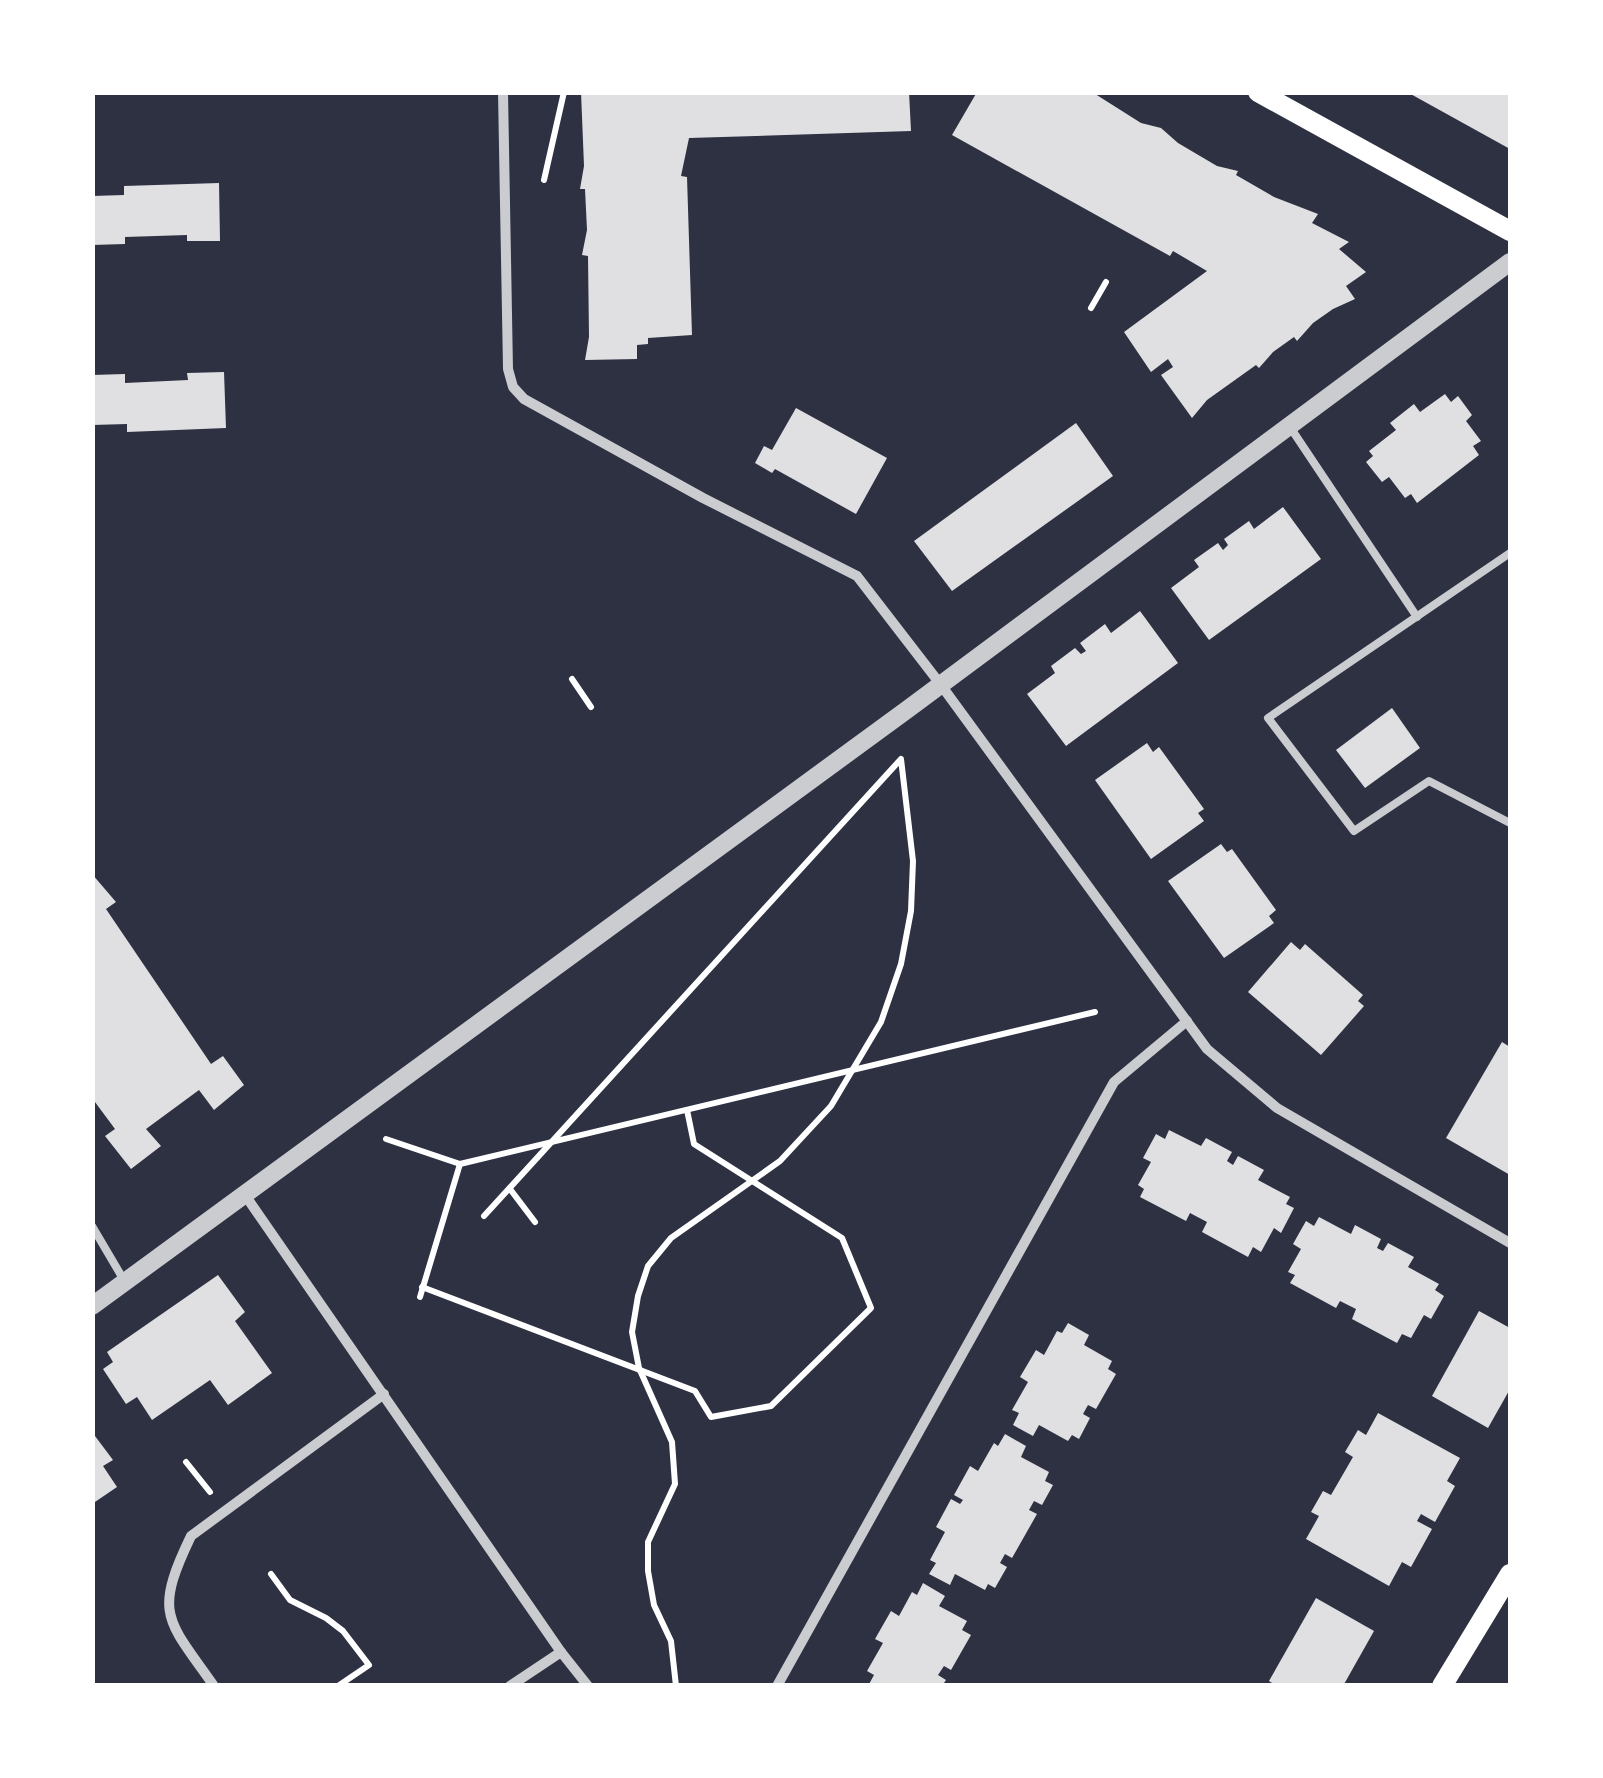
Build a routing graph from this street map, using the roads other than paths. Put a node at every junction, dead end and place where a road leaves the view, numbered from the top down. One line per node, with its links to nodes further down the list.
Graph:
1 (502, 92): 8 (street)
2 (1258, 92): 3 (main road)
3 (1510, 231)
4 (1510, 262): 5 (street)
5 (1290, 426): 7 (lane); 8 (street)
6 (1510, 553): 7 (lane)
7 (1418, 617): 9 (lane)
8 (941, 684): 10 (street); 11 (street)
9 (1510, 823)
10 (1187, 1021): 13 (street); 22 (street)
11 (245, 1195): 14 (street); 16 (street)
12 (92, 1226): 14 (lane)
13 (1510, 1242)
14 (125, 1282): 15 (street)
15 (92, 1306)
16 (384, 1394): 18 (street); 19 (street)
17 (1510, 1574): 23 (main road)
18 (561, 1652): 20 (street); 21 (street)
19 (214, 1686)
20 (510, 1686)
21 (588, 1686)
22 (776, 1686)
23 (1442, 1686)

